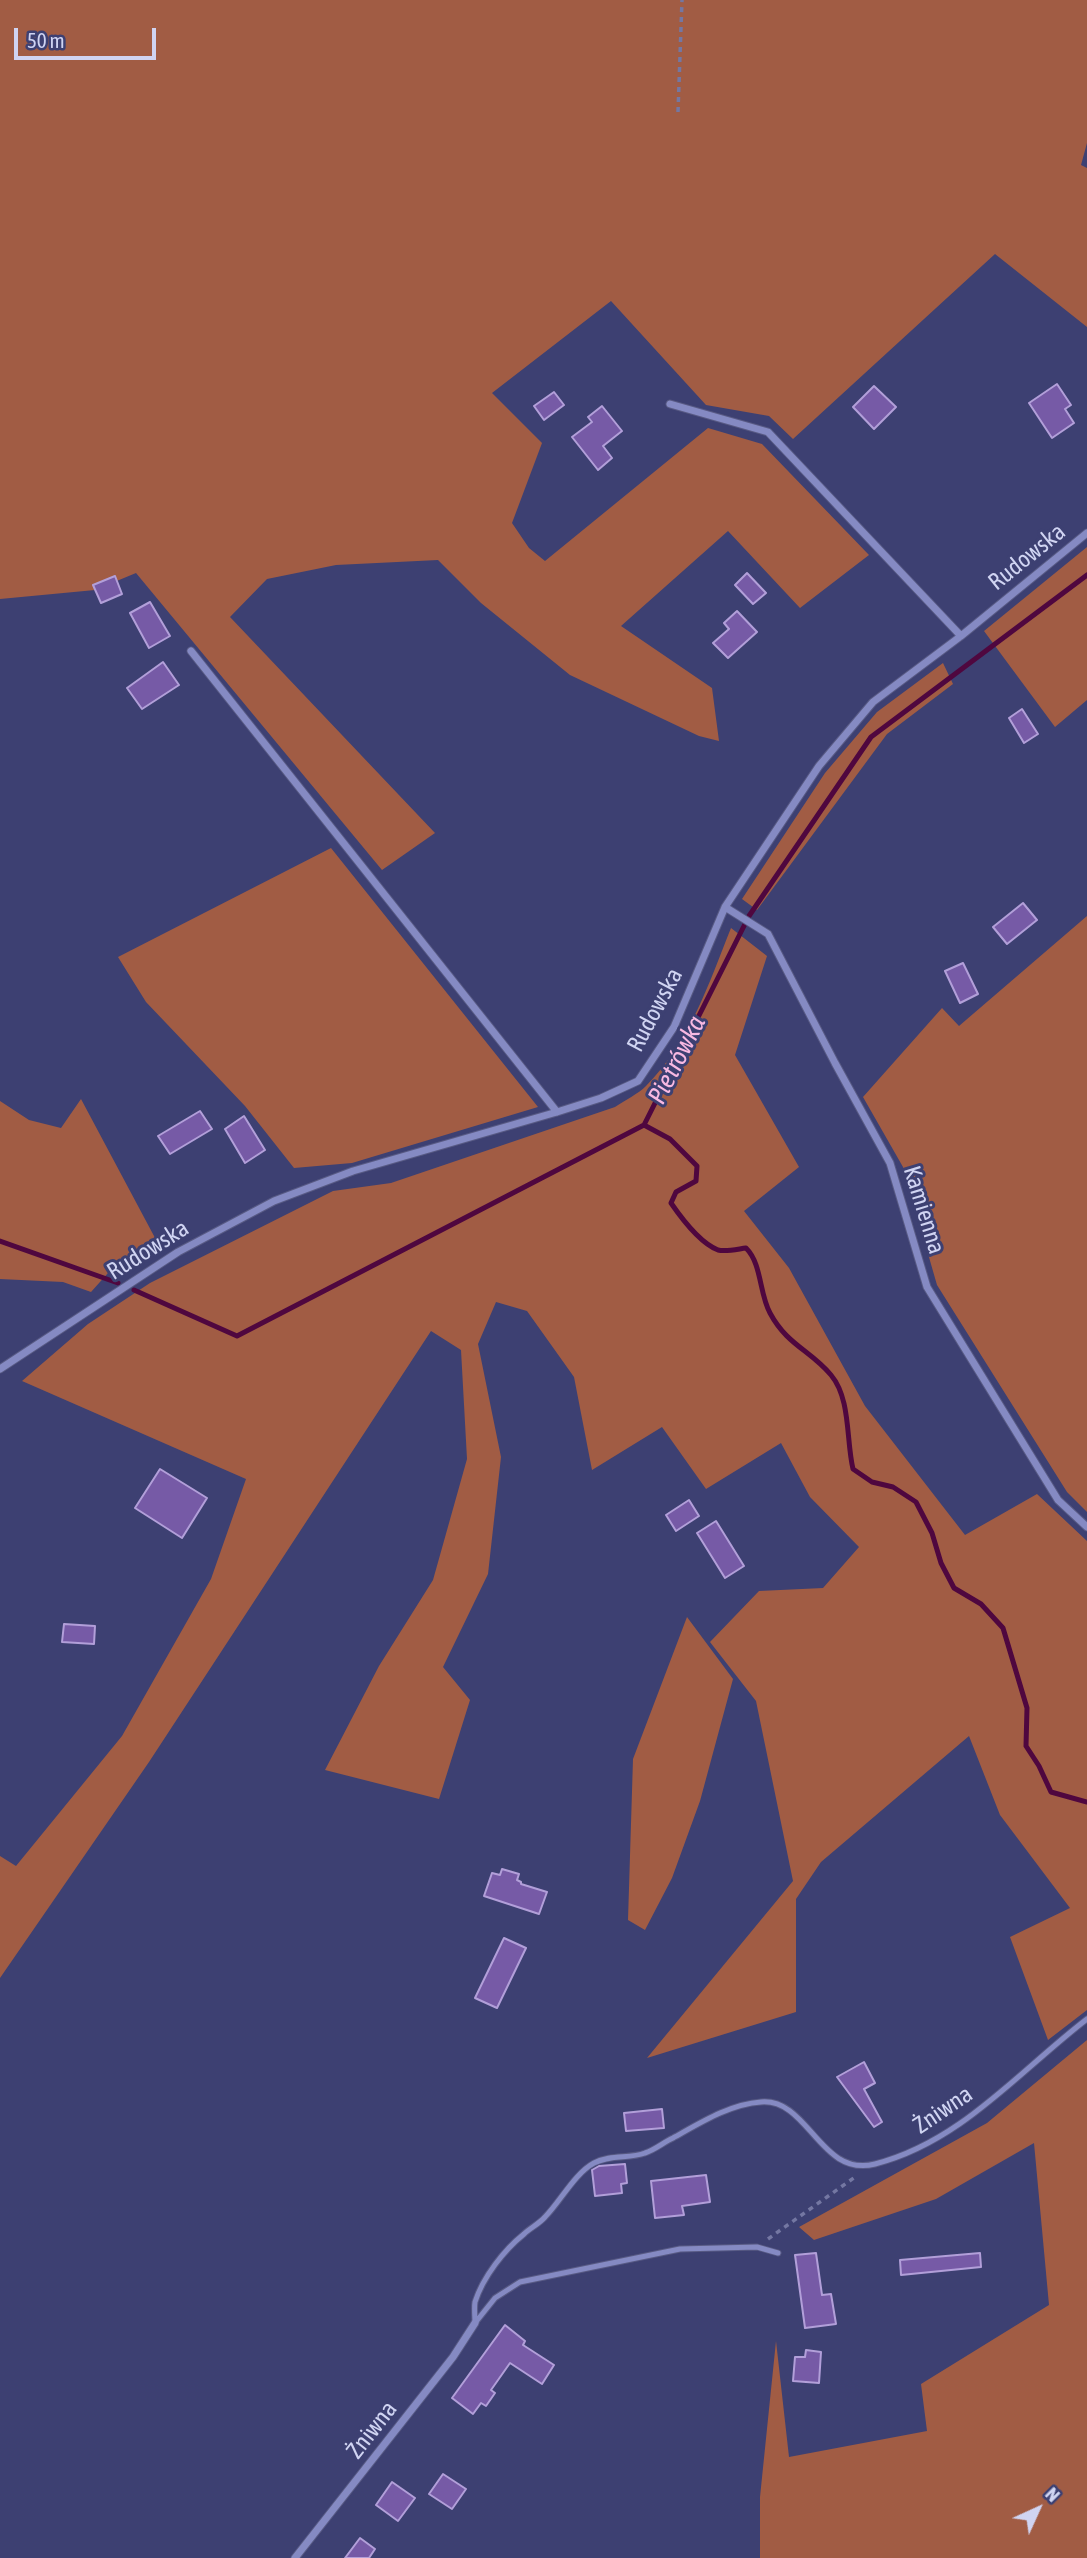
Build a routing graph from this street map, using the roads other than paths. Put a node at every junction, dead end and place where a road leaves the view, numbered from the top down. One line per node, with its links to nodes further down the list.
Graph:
1 (670, 404): 3 (street)
2 (1087, 533): 3 (street, Rudowska)
3 (961, 636): 5 (street, Rudowska)
4 (191, 651): 6 (street)
5 (725, 907): 6 (street, Rudowska); 8 (street, Kamienna)
6 (557, 1112): 7 (street, Rudowska)
7 (0, 1369)
8 (1087, 1527)
9 (1087, 2019): 11 (lane, Żniwna)
10 (778, 2253): 11 (lane)
11 (475, 2323): 12 (street, Żniwna)
12 (295, 2558)

